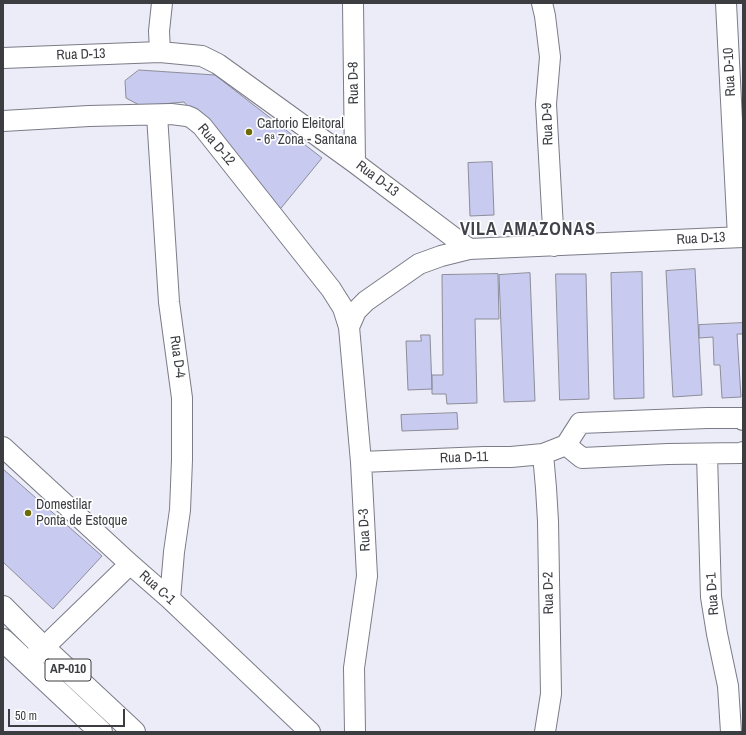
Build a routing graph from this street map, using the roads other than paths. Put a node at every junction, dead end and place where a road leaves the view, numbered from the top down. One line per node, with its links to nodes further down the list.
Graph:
1 (162, 3): 5 (street)
2 (353, 3): 9 (street, Rua D-8)
3 (542, 3): 11 (street, Rua D-9)
4 (726, 3): 10 (street, Rua D-10)
5 (160, 52): 6 (street, Rua D-13); 9 (street, Rua D-13)
6 (3, 58)
7 (157, 115): 8 (street, Rua D-12); 13 (street, Rua D-12); 22 (street, Rua D-4)
8 (3, 121)
9 (355, 163): 12 (street, Rua D-13)
10 (740, 237): 11 (street, Rua D-13)
11 (554, 246): 12 (street, Rua D-13)
12 (469, 249): 13 (street)
13 (349, 327): 20 (street, Rua D-3)
14 (743, 420): 15 (street)
15 (566, 445): 18 (street, Rua D-11); 19 (street)
16 (3, 447): 21 (street, Rua C-1)
17 (743, 452): 19 (street)
18 (543, 454): 20 (street, Rua D-11); 31 (street, Rua D-2)
19 (707, 454): 32 (street, Rua D-1)
20 (361, 462): 30 (street, Rua D-3)
21 (130, 564): 22 (street, Rua C-1); 25 (street)
22 (170, 599): 29 (street, Rua C-1)
23 (3, 607): 25 (main road, AP-010)
24 (3, 640): 26 (main road, AP-010)
25 (44, 648): 26 (street); 28 (main road, AP-010)
26 (28, 664): 27 (main road, AP-010)
27 (101, 732)
28 (134, 732)
29 (310, 732)
30 (355, 732)
31 (545, 732)
32 (731, 732)

